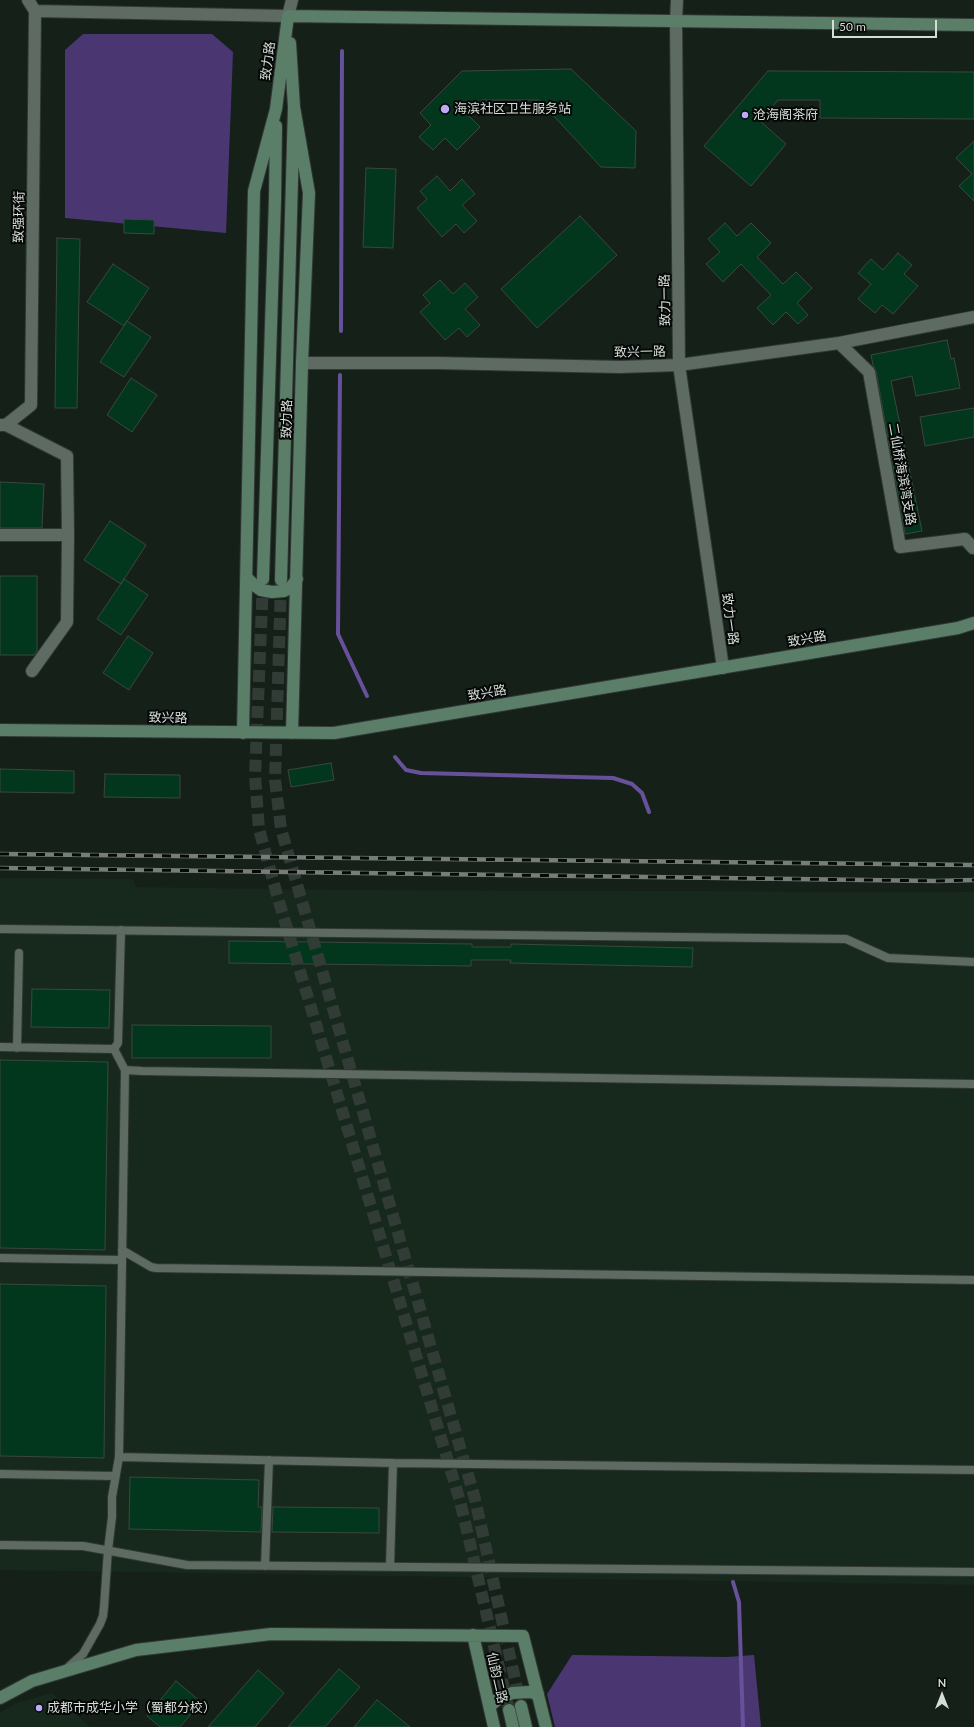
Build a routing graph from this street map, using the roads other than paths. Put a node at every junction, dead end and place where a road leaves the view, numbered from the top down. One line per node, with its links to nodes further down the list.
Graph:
1 (28, 0): 4 (street)
2 (292, 0): 5 (street, 致力路)
3 (677, 0): 6 (street, 致力一路)
4 (35, 11): 5 (street); 14 (street, 致强环街)
5 (288, 16): 6 (street); 8 (street, 致力路); 9 (street, 致力路)
6 (676, 21): 7 (street); 13 (street, 致力一路)
7 (974, 25)
8 (294, 107): 12 (street, 致力路); 21 (street, 致力路)
9 (276, 109): 18 (street, 致力路); 19 (street, 致力路)
10 (974, 317): 11 (street, 致兴一路)
11 (839, 343): 13 (street, 致兴一路); 17 (street, 二仙桥海滨湾支路)
12 (302, 363): 13 (street, 致兴一路); 20 (street, 致力路)
13 (679, 365): 23 (street, 致力一路)
14 (3, 425): 16 (street)
15 (0, 535): 16 (street)
16 (68, 535): 24 (street)
17 (972, 548)
18 (247, 578): 20 (street); 26 (street, 致力路)
19 (263, 579)
20 (297, 579): 27 (street, 致力路)
21 (281, 580)
22 (974, 623): 23 (street, 致兴路)
23 (723, 668): 27 (street, 致兴路)
24 (32, 671)
25 (0, 730): 26 (street, 致兴路)
26 (244, 733): 27 (street, 致兴路)
27 (292, 733)
28 (0, 929): 29 (lane)
29 (121, 930): 31 (lane); 34 (lane)
30 (19, 953): 33 (lane)
31 (974, 962)
32 (0, 1048): 33 (lane)
33 (17, 1048): 34 (lane)
34 (114, 1049): 35 (lane)
35 (125, 1070): 36 (lane); 37 (lane)
36 (974, 1084)
37 (122, 1250): 39 (lane); 40 (lane)
38 (0, 1258): 39 (lane)
39 (122, 1260): 41 (lane)
40 (974, 1280)
41 (119, 1458): 42 (lane); 46 (lane)
42 (269, 1460): 43 (lane); 49 (lane)
43 (393, 1463): 44 (lane); 50 (lane)
44 (974, 1470)
45 (0, 1474): 46 (lane)
46 (115, 1476): 48 (lane)
47 (0, 1545): 48 (lane)
48 (108, 1550): 49 (lane); 53 (lane)
49 (265, 1566): 50 (lane)
50 (390, 1567): 51 (lane)
51 (974, 1572)
52 (473, 1635): 53 (street); 54 (street); 56 (street, 仙韵二路)
53 (64, 1671): 55 (street)
54 (538, 1694): 56 (street); 62 (street)
55 (0, 1698)
56 (490, 1706): 59 (street, 仙韵二路)
57 (521, 1706): 61 (street, 仙韵二路)
58 (509, 1710): 60 (street, 仙韵二路)
59 (494, 1727)
60 (513, 1727)
61 (526, 1727)
62 (546, 1727)

